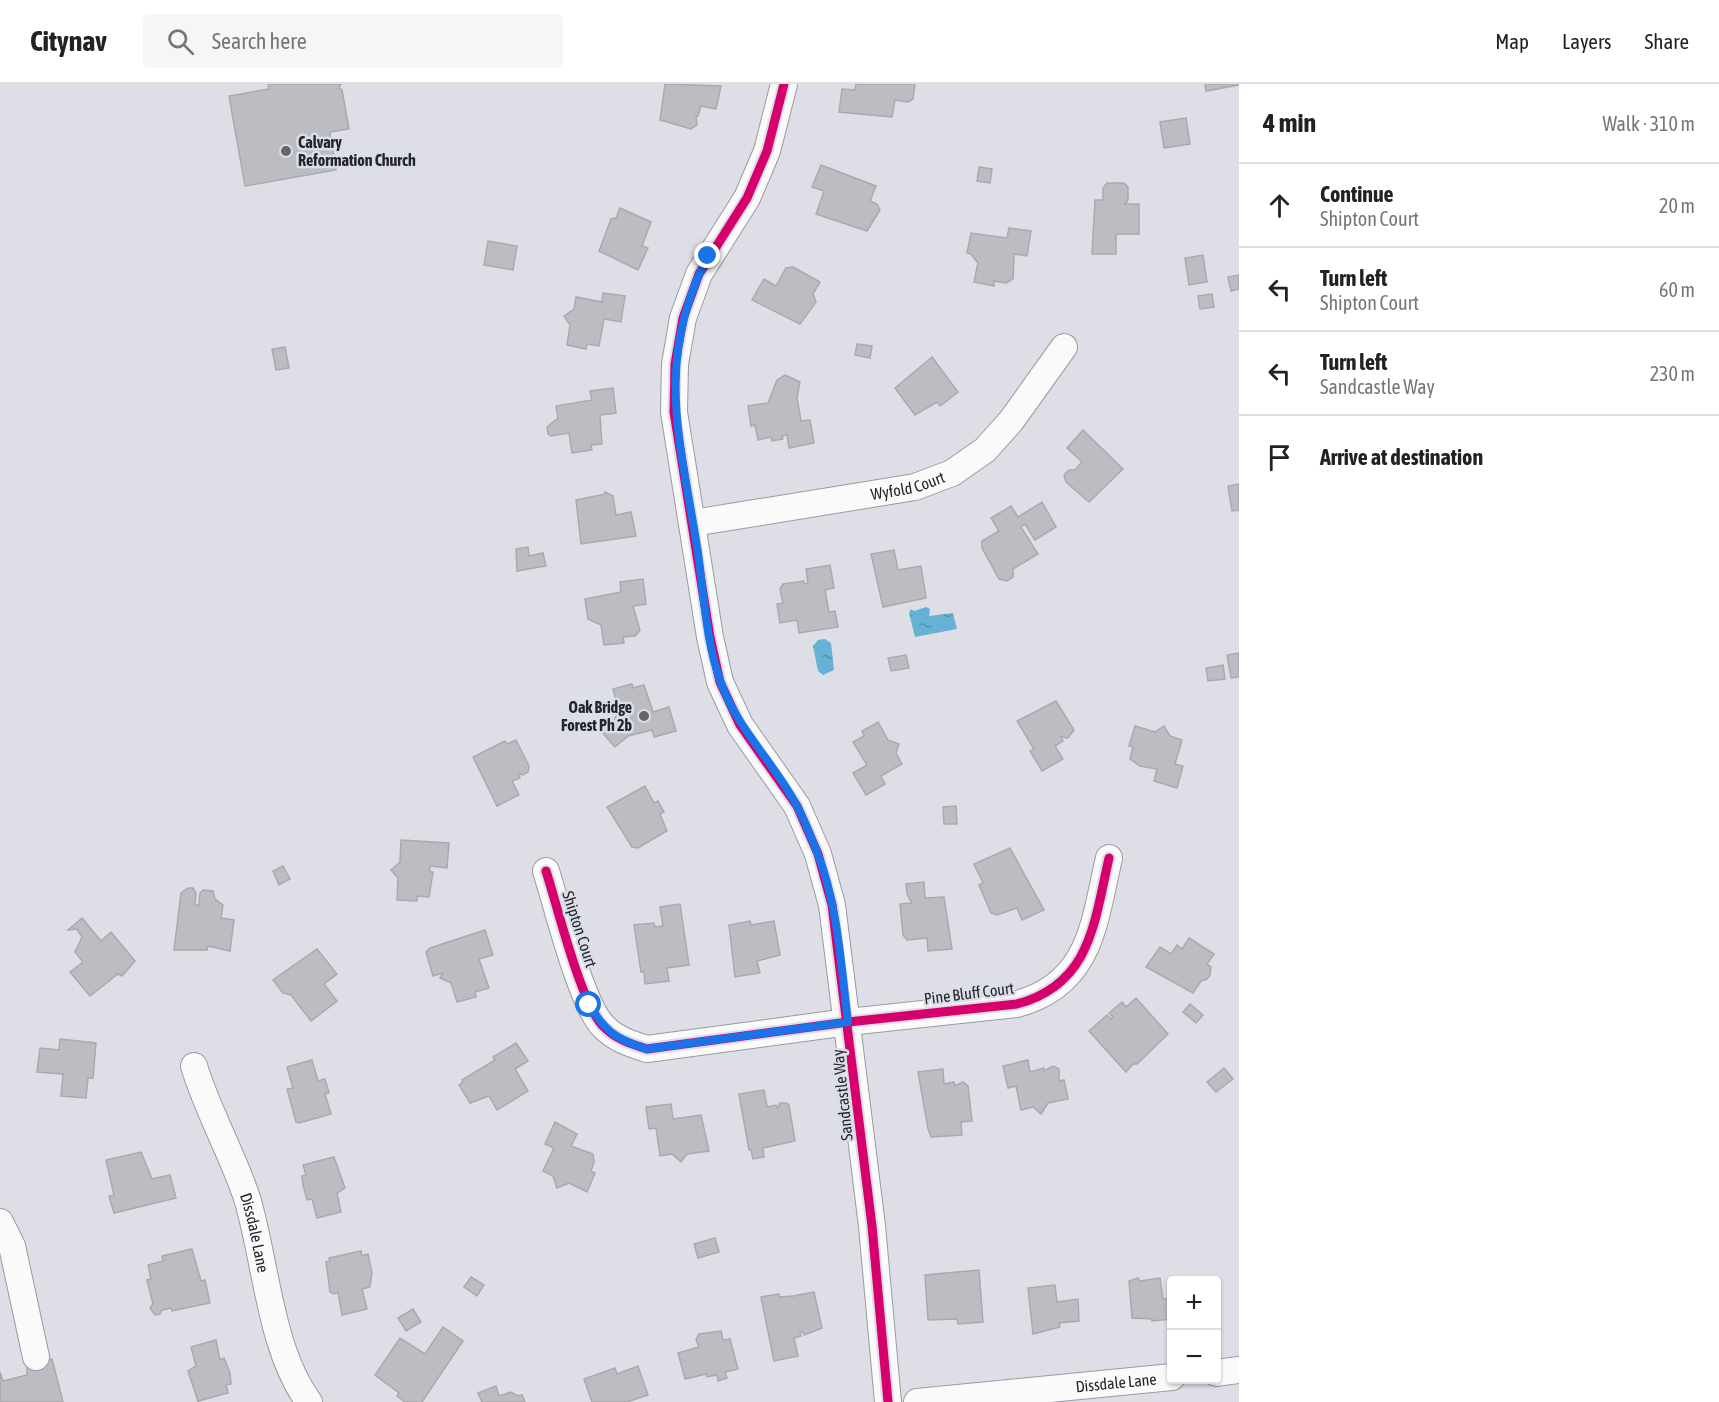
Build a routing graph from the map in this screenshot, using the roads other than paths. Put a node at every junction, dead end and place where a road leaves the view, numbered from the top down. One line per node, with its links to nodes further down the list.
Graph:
1 (784, 84): 3 (street, Sandcastle Way)
2 (1064, 347): 3 (street, Wyfold Court)
3 (693, 523): 6 (street, Sandcastle Way)
4 (1109, 858): 6 (street, Pine Bluff Court)
5 (546, 871): 6 (street, Shipton Court)
6 (848, 1022): 14 (street, Sandcastle Way)
7 (194, 1066): 13 (street, Dissdale Lane)
8 (0, 1222): 9 (street)
9 (36, 1357)
10 (1239, 1370): 11 (street)
11 (1221, 1372)
12 (1167, 1377): 15 (street, Dissdale Lane)
13 (309, 1402)
14 (888, 1402)
15 (917, 1402)

